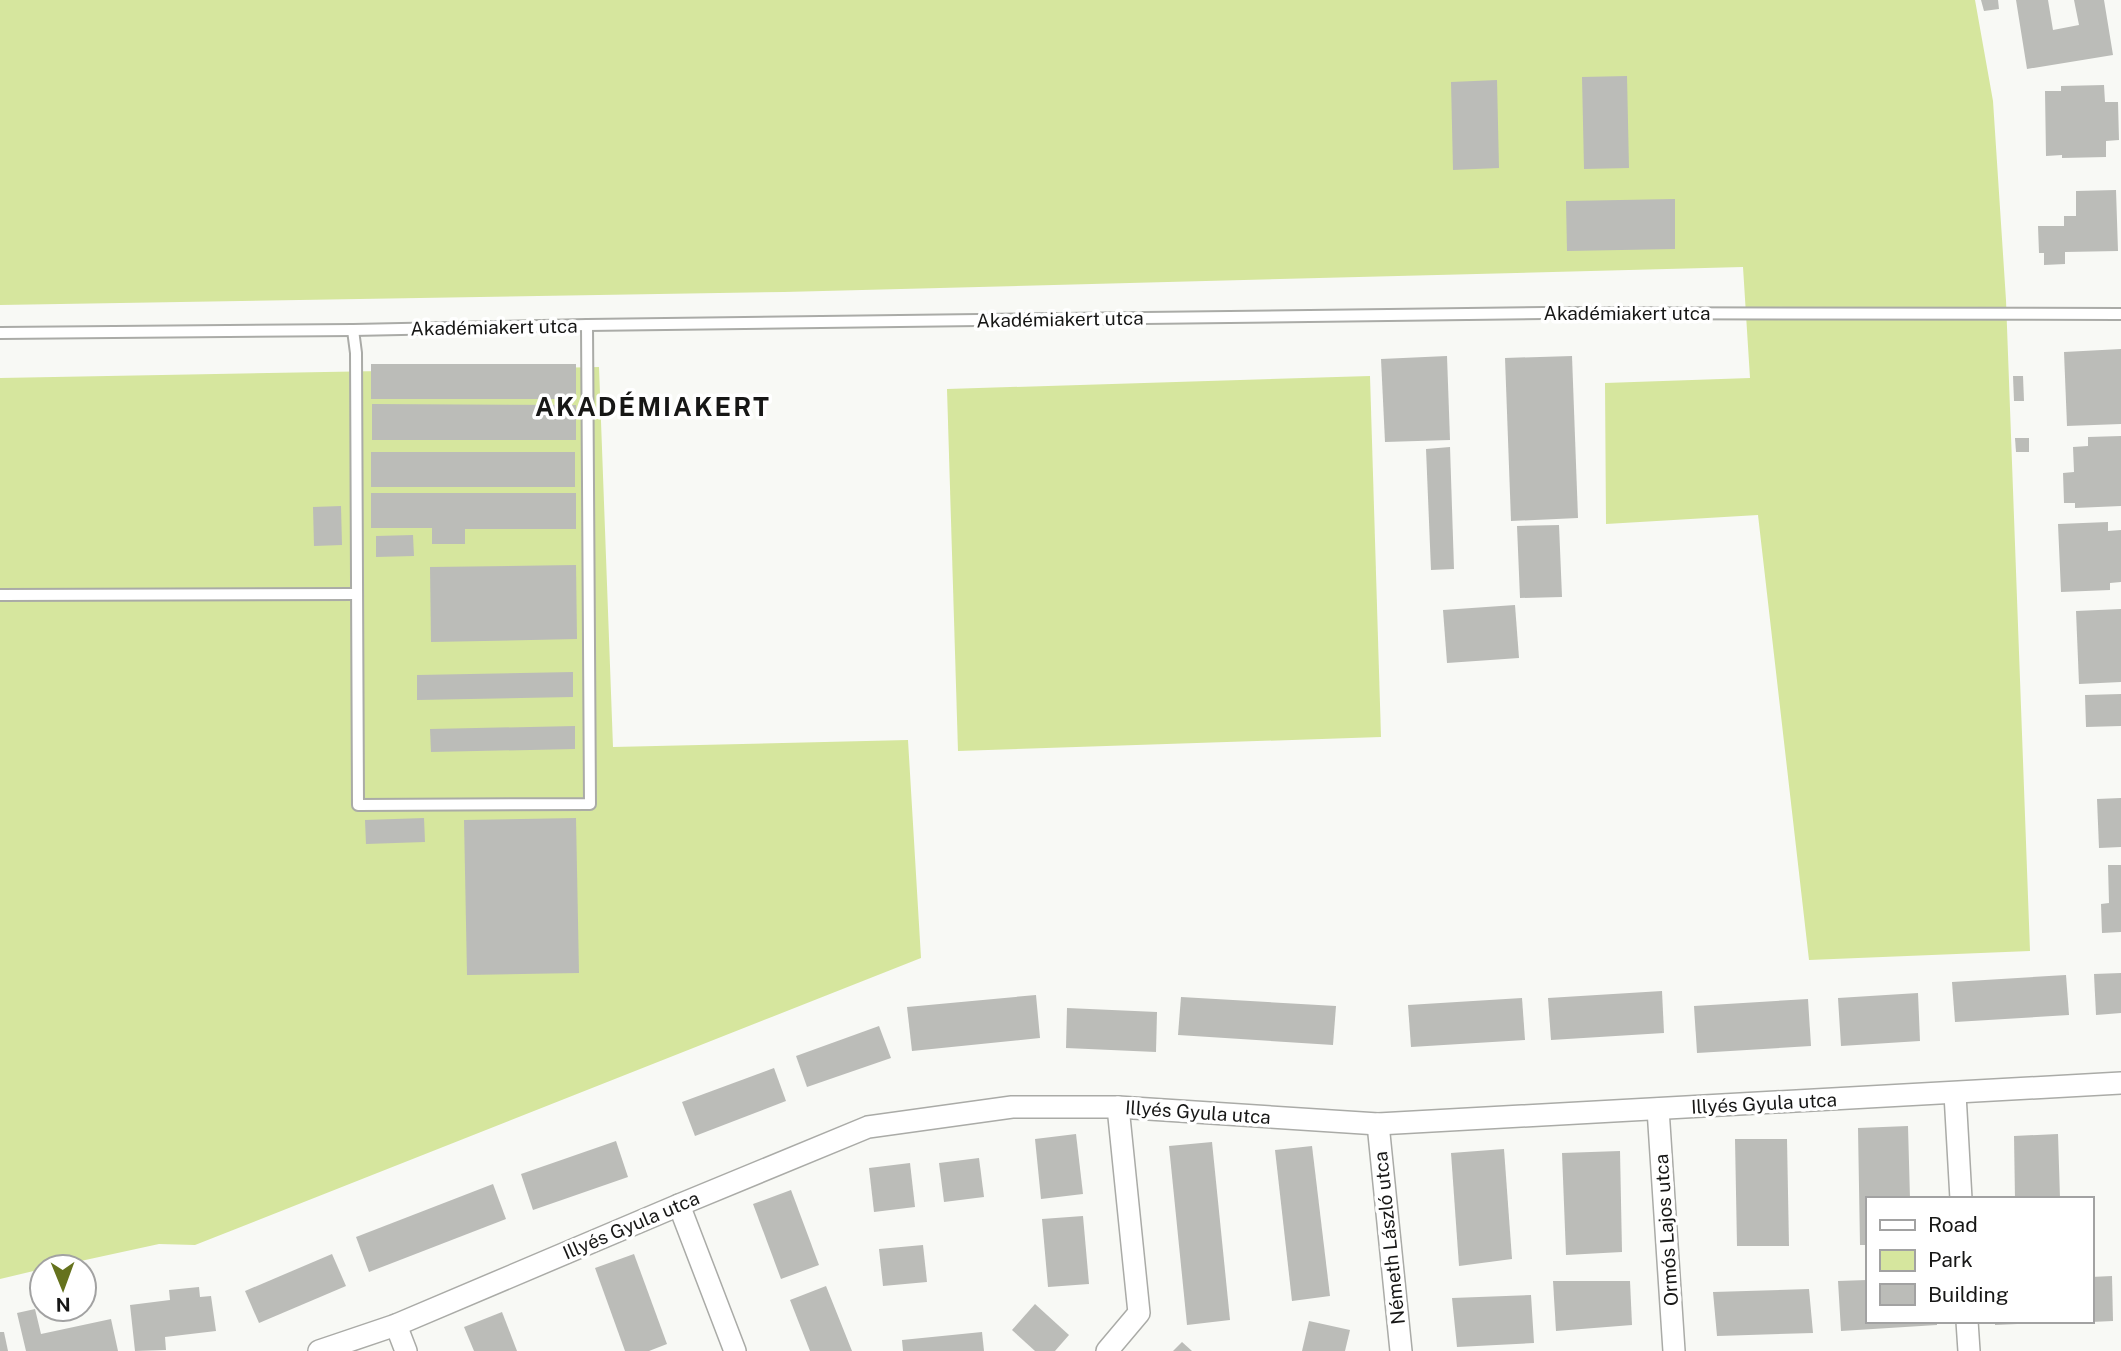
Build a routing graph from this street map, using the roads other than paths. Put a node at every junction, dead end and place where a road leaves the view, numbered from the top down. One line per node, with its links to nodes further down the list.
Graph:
1 (2121, 314): 2 (lane, Akadémiakert utca)
2 (587, 325): 3 (lane, Akadémiakert utca); 5 (lane)
3 (353, 330): 4 (lane, Akadémiakert utca); 5 (lane)
4 (0, 332)
5 (357, 594): 6 (lane)
6 (0, 595)
7 (2121, 1083): 8 (street, Illyés Gyula utca)
8 (1955, 1094): 10 (street, Illyés Gyula utca); 12 (street)
9 (1118, 1107): 11 (street, Illyés Gyula utca); 13 (street, Illyés Gyula utca); 19 (street)
10 (1658, 1109): 11 (street, Illyés Gyula utca); 21 (street, Ormós Lajos utca)
11 (1378, 1124): 20 (street, Németh László utca)
12 (1961, 1197)
13 (679, 1205): 15 (street, Illyés Gyula utca); 18 (street)
14 (1968, 1323): 22 (street)
15 (396, 1325): 16 (street, Illyés Gyula utca); 17 (street)
16 (319, 1351)
17 (406, 1351)
18 (735, 1351)
19 (1107, 1351)
20 (1401, 1351)
21 (1674, 1351)
22 (1969, 1351)

